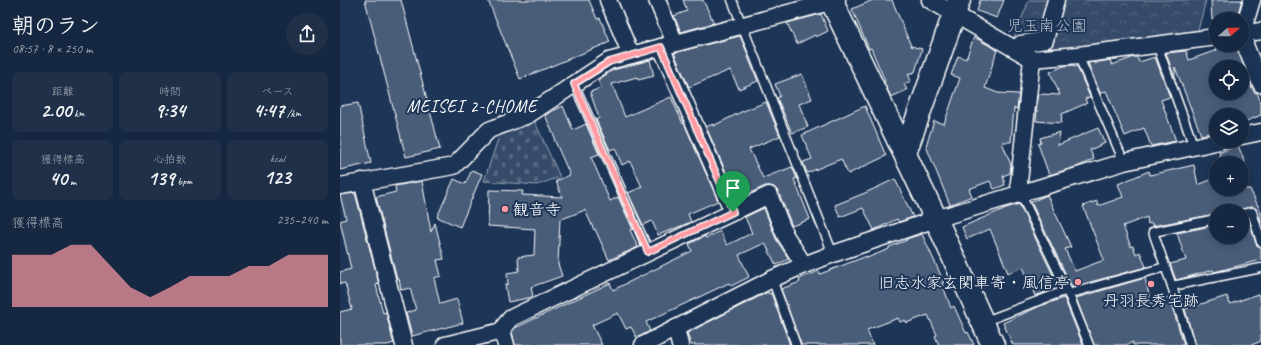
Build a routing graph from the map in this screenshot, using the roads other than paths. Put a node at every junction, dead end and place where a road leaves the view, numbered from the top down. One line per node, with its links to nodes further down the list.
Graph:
1 (608, 0): 18 (street)
2 (657, 0): 14 (street)
3 (732, 0): 10 (lane)
4 (833, 0): 10 (street); 27 (street)
5 (930, 0): 8 (street)
6 (1056, 0): 16 (street)
7 (1252, 0): 9 (street)
8 (957, 7): 16 (street); 27 (street)
9 (1248, 12)
10 (742, 25): 14 (street); 38 (lane)
11 (1261, 31): 12 (street)
12 (1249, 33)
13 (1209, 38): 15 (street)
14 (668, 45): 18 (street); 32 (street)
15 (1156, 45): 19 (street); 26 (lane)
16 (1015, 49): 20 (street)
17 (1248, 52): 22 (street)
18 (631, 55): 21 (street)
19 (1078, 55): 20 (street); 28 (lane)
20 (1032, 59): 31 (street)
21 (574, 84): 29 (street); 37 (lane)
22 (1261, 84)
23 (1261, 132): 24 (street)
24 (1249, 135)
25 (1209, 144): 26 (street)
26 (1194, 147): 28 (street)
27 (905, 153): 34 (street)
28 (1124, 162): 31 (street)
29 (362, 181): 30 (street); 48 (street)
30 (340, 186)
31 (1020, 194): 34 (street); 44 (lane)
32 (733, 212): 37 (street); 39 (street)
33 (1249, 213): 36 (lane)
34 (936, 219): 38 (street); 45 (street)
35 (1209, 220): 40 (lane)
36 (1261, 242)
37 (648, 252): 47 (street)
38 (833, 254): 39 (street)
39 (804, 265): 42 (street)
40 (1165, 267): 43 (lane); 44 (lane)
41 (1261, 268): 43 (lane)
42 (772, 279): 46 (street); 52 (lane)
43 (1172, 286): 55 (lane)
44 (1068, 292): 45 (lane); 54 (lane)
45 (983, 322): 53 (street)
46 (676, 328): 50 (street); 51 (street)
47 (504, 338): 49 (street)
48 (404, 345)
49 (445, 345)
50 (643, 345)
51 (680, 345)
52 (796, 345)
53 (993, 345)
54 (1089, 345)
55 (1190, 345)

